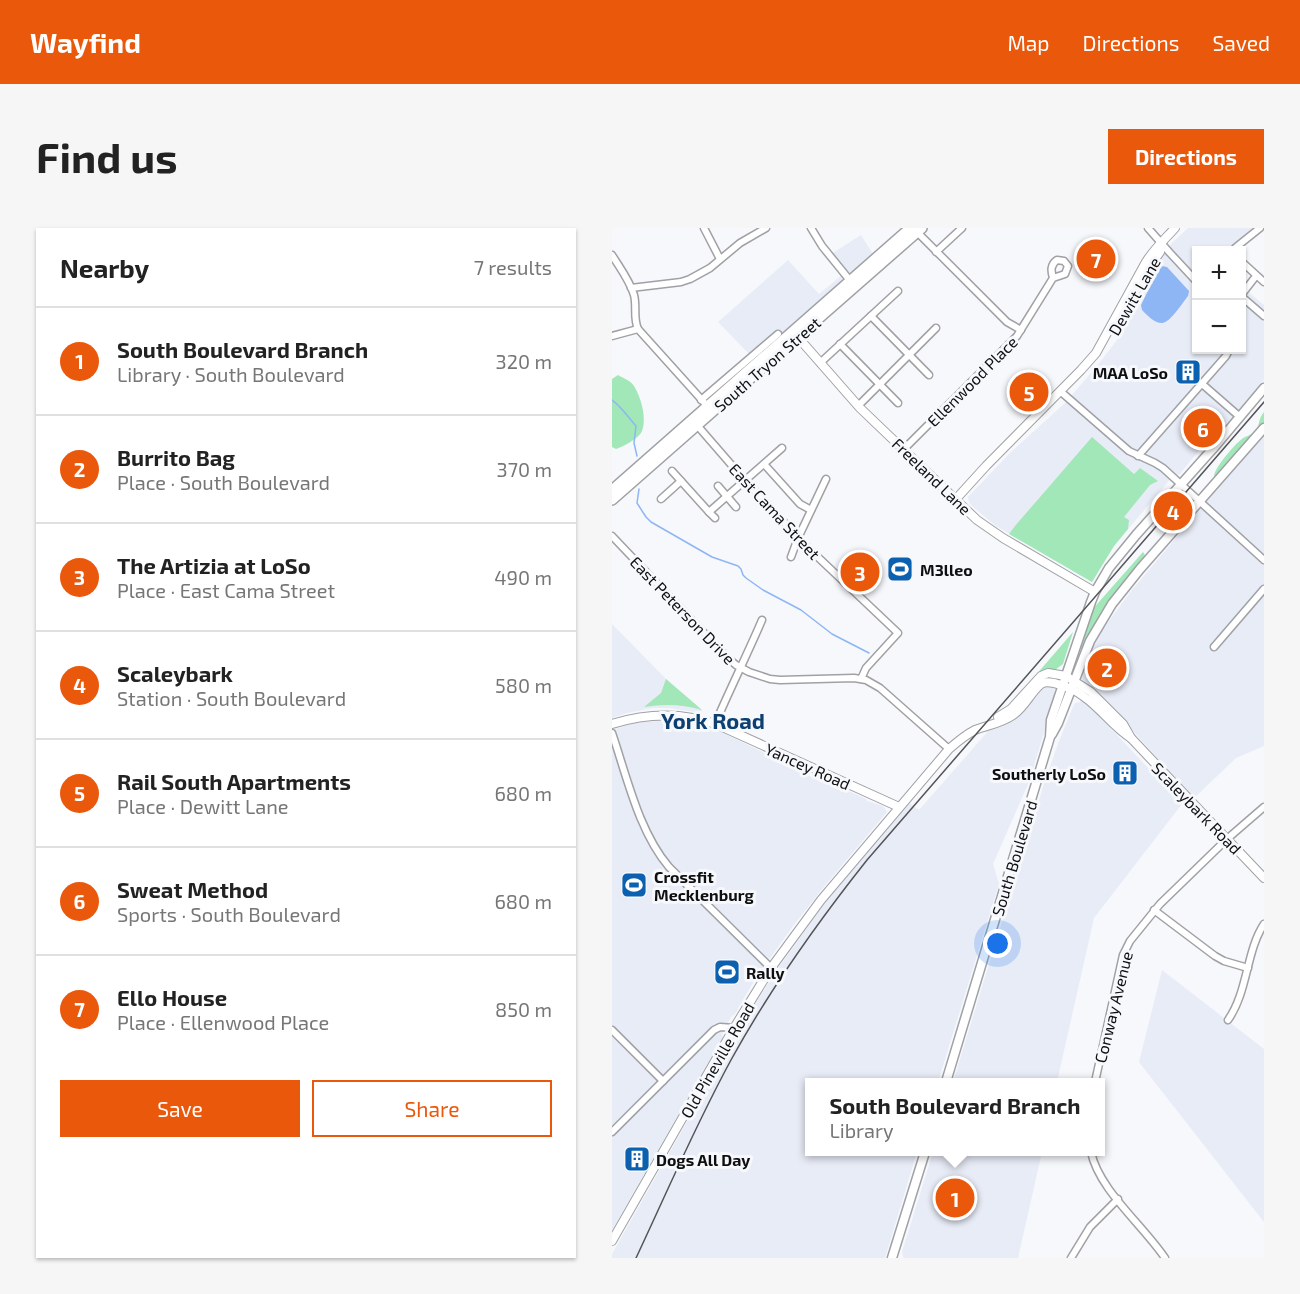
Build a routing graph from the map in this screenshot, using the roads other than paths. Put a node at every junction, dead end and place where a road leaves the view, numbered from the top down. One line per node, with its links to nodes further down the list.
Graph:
1 (704, 228): 13 (street)
2 (766, 228): 13 (street)
3 (811, 228): 19 (street)
4 (962, 228): 11 (street)
5 (1148, 228): 9 (street)
6 (1175, 228): 9 (street, Dewitt Lane)
7 (1260, 228): 10 (street)
8 (915, 229): 11 (street); 19 (main road, South Tryon Street)
9 (1162, 243): 15 (street); 40 (street, Dewitt Lane)
10 (1238, 246)
11 (936, 252): 28 (street)
12 (612, 255): 20 (street)
13 (720, 259): 20 (street)
14 (1246, 266): 16 (street)
15 (1192, 276)
16 (1256, 276): 18 (street); 21 (street)
17 (1053, 278): 28 (street, Ellenwood Place)
18 (1264, 282)
19 (852, 283): 30 (main road, South Tryon Street)
20 (632, 288): 27 (street)
21 (1246, 290)
22 (898, 291): 24 (street)
23 (1246, 299): 25 (street)
24 (871, 316): 32 (street); 34 (street)
25 (1264, 316)
26 (936, 328): 34 (street)
27 (638, 329): 31 (street); 42 (street)
28 (1021, 330): 48 (street, Ellenwood Place)
29 (778, 334): 42 (street)
30 (795, 334): 35 (street, Freeland Lane); 42 (main road, South Tryon Street)
31 (612, 336)
32 (840, 345): 35 (street); 37 (street)
33 (1227, 354): 38 (street)
34 (909, 355): 36 (street); 37 (street)
35 (820, 363): 43 (street, Freeland Lane)
36 (929, 375)
37 (880, 384): 41 (street); 43 (street)
38 (1201, 384): 44 (street); 49 (street)
39 (1264, 388): 44 (main road, South Boulevard)
40 (1060, 391): 49 (street); 59 (street, Dewitt Lane)
41 (898, 403)
42 (707, 406): 45 (main road, South Tryon Street)
43 (858, 406): 48 (street, Freeland Lane)
44 (1240, 417): 55 (main road, South Boulevard)
45 (695, 422): 53 (street, East Cama Street); 57 (main road, South Tryon Street); 60 (main road, South Tryon Street)
46 (1264, 428): 62 (main road, South Boulevard)
47 (782, 448): 50 (street)
48 (904, 449): 59 (street, Freeland Lane)
49 (1138, 456): 55 (street)
50 (764, 464): 53 (street); 64 (street)
51 (672, 471): 54 (street)
52 (826, 479): 64 (street)
53 (745, 480): 58 (street); 68 (street, East Cama Street)
54 (681, 481): 61 (street); 65 (street)
55 (1181, 484): 62 (street); 72 (main road, South Boulevard)
56 (718, 486): 58 (street)
57 (612, 490)
58 (727, 496): 63 (street); 65 (street)
59 (956, 499): 72 (street, Freeland Lane)
60 (612, 500)
61 (661, 500)
62 (1199, 501): 70 (street); 76 (main road, South Boulevard)
63 (736, 507)
64 (811, 510): 68 (street)
65 (709, 512): 66 (street)
66 (715, 518)
67 (612, 536): 75 (street, East Peterson Drive)
68 (798, 538): 69 (street); 77 (street, East Cama Street)
69 (790, 557)
70 (1264, 560)
71 (1264, 589): 74 (street)
72 (1095, 592): 76 (main road, South Boulevard)
73 (762, 620): 75 (street)
74 (1214, 647)
75 (740, 667): 77 (street, East Peterson Drive); 80 (street)
76 (1070, 678): 78 (main road, South Boulevard); 82 (street, Scaleybark Road); 83 (street, Old Pineville Road)
77 (861, 679): 83 (street, East Peterson Drive)
78 (1067, 688): 82 (street, Scaleybark Road); 83 (street, Old Pineville Road); 95 (main road, South Boulevard)
79 (612, 724): 80 (street, Yancey Road)
80 (715, 724): 84 (street, Yancey Road)
81 (612, 733): 90 (street)
82 (1131, 738): 86 (street, Scaleybark Road)
83 (949, 749): 84 (street, Old Pineville Road)
84 (899, 807): 90 (street, Old Pineville Road)
85 (1264, 807): 86 (street, Conway Avenue)
86 (1227, 840): 87 (street, Scaleybark Road); 88 (street, Conway Avenue)
87 (1264, 878)
88 (1154, 910): 91 (street); 96 (street, Conway Avenue)
89 (1264, 924): 91 (street)
90 (771, 968): 93 (street, Old Pineville Road)
91 (1248, 968): 92 (street)
92 (1228, 1020)
93 (734, 1028): 97 (street); 102 (street, Old Pineville Road)
94 (612, 1030): 97 (street)
95 (947, 1078)
96 (1096, 1078)
97 (663, 1081): 98 (street)
98 (612, 1132)
99 (924, 1156): 103 (main road)
100 (1093, 1156): 101 (street)
101 (1118, 1199): 104 (street); 105 (street)
102 (612, 1241)
103 (892, 1258)
104 (1071, 1258)
105 (1165, 1258)

